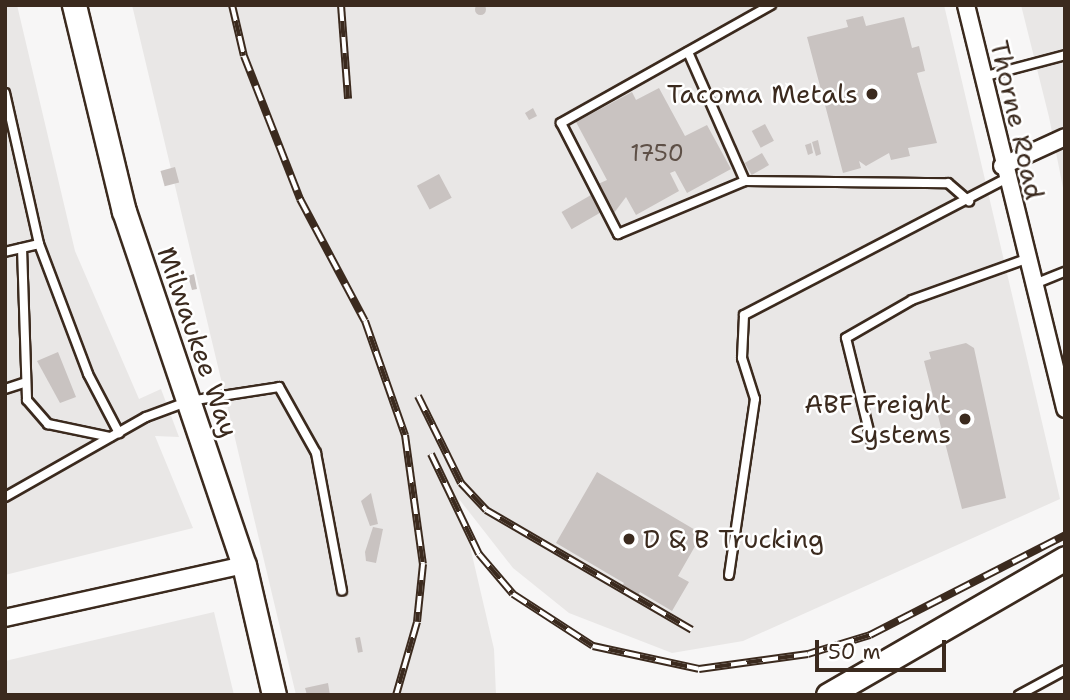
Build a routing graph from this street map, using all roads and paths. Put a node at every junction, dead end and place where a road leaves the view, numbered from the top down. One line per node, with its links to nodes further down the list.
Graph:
1 (74, 5): 20 (street, Milwaukee Way)
2 (771, 5): 4 (lane)
3 (966, 5): 6 (street, Thorne Road)
4 (688, 52): 10 (lane); 10 (lane)
5 (1065, 55): 6 (lane)
6 (982, 78): 9 (street, Thorne Road)
7 (5, 94): 12 (lane)
8 (1065, 136): 9 (street)
9 (1004, 173): 11 (lane); 15 (street, Thorne Road)
10 (745, 181): 11 (lane)
11 (969, 201): 27 (lane)
12 (39, 244): 13 (lane); 22 (lane)
13 (22, 248): 14 (lane); 18 (lane)
14 (5, 252)
15 (1026, 259): 17 (street, Thorne Road); 23 (lane)
16 (1065, 272): 17 (lane)
17 (1032, 285): 21 (street, Thorne Road)
18 (23, 383): 19 (lane); 22 (lane)
19 (5, 389)
20 (189, 401): 22 (lane); 26 (street, Milwaukee Way); 28 (lane)
21 (1065, 409)
22 (115, 435): 24 (lane)
23 (872, 443)
24 (5, 497)
25 (1065, 558): 31 (street)
26 (244, 565): 29 (street); 32 (street, Milwaukee Way)
27 (729, 575)
28 (342, 592)
29 (5, 618)
30 (1065, 670): 33 (lane)
31 (837, 690)
32 (274, 695)
33 (1020, 695)

